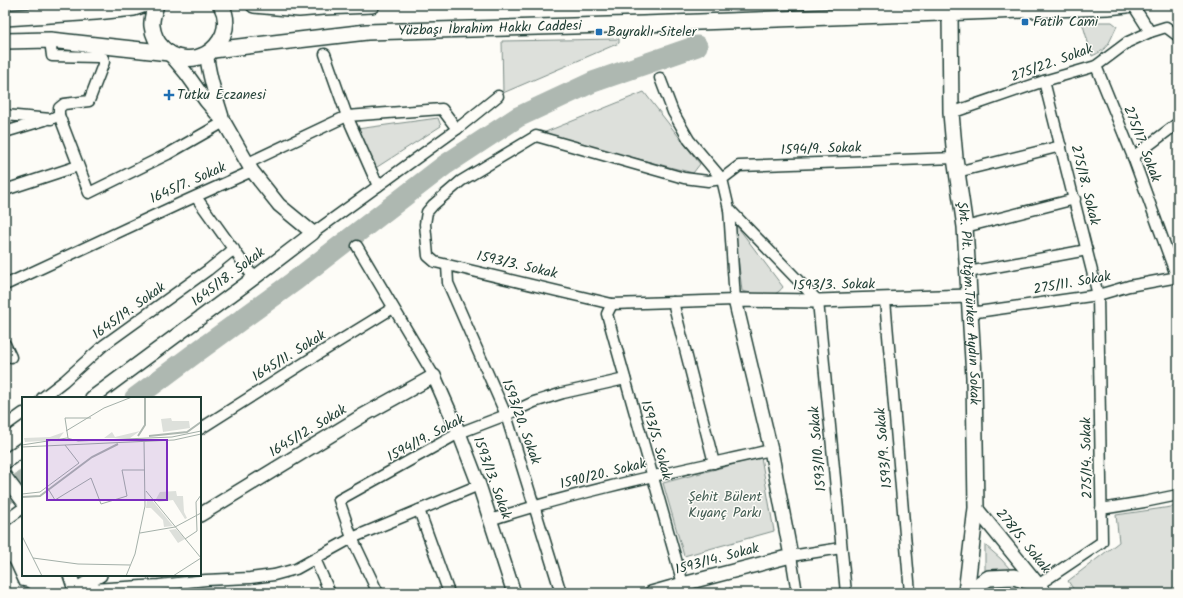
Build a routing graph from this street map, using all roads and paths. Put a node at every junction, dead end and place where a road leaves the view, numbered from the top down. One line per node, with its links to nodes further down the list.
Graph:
1 (113, 5): 9 (main road)
2 (143, 5): 9 (main road)
3 (156, 5): 17 (main road)
4 (221, 5): 16 (main road)
5 (254, 5): 6 (main road)
6 (372, 5)
7 (1127, 5): 10 (main road, Yüzbaşı İbrahim Hakkı Caddesi)
8 (1133, 5): 12 (street)
9 (96, 12): 11 (main road)
10 (950, 13): 16 (main road, Yüzbaşı İbrahim Hakkı Caddesi); 23 (main road, Şht. Plt. Ütğm.Türker Aydın Sokak)
11 (5, 18)
12 (1150, 32): 13 (street, 275/22. Sokak); 19 (street, 275/22. Sokak)
13 (1178, 36)
14 (50, 40): 15 (main road); 17 (main road); 26 (street)
15 (5, 41)
16 (213, 50): 17 (main road); 27 (street)
17 (169, 53): 27 (street, 1645/7. Sokak)
18 (325, 54): 25 (street)
19 (1096, 66): 21 (street, 275/22. Sokak); 32 (street, 275/17. Sokak)
20 (660, 78): 36 (street)
21 (1044, 82): 23 (street, 275/22. Sokak); 31 (street, 275/18. Sokak)
22 (498, 96): 29 (street)
23 (951, 114): 33 (main road, Şht. Plt. Ütğm.Türker Aydın Sokak)
24 (5, 115): 26 (street)
25 (347, 116): 29 (street); 35 (street); 37 (street)
26 (55, 117): 30 (street); 34 (street)
27 (224, 122): 34 (street); 35 (street, 1645/7. Sokak)
28 (1178, 123): 32 (street)
29 (457, 129): 37 (street)
30 (5, 132)
31 (1061, 146): 33 (street, 1594/9. Sokak); 40 (street, 275/18. Sokak)
32 (1133, 157): 50 (street, 275/17. Sokak)
33 (956, 165): 36 (street, 1594/9. Sokak); 42 (main road, Şht. Plt. Ütğm.Türker Aydın Sokak)
34 (78, 166): 38 (street)
35 (250, 167): 39 (street, 1645/7. Sokak); 43 (street)
36 (722, 179): 41 (street); 47 (street, 1593/3. Sokak)
37 (378, 186): 43 (street)
38 (5, 190)
39 (196, 196): 45 (street); 51 (street, 1645/7. Sokak)
40 (1075, 200): 42 (street); 46 (street, 275/18. Sokak)
41 (729, 209): 54 (street); 56 (street)
42 (965, 227): 48 (main road, Şht. Plt. Ütğm.Türker Aydın Sokak)
43 (313, 233): 49 (street, 1645/18. Sokak)
44 (356, 246): 59 (street)
45 (234, 249): 49 (street); 65 (street, 1645/19. Sokak)
46 (1087, 250): 48 (street); 52 (street, 275/18. Sokak)
47 (446, 265): 58 (street, 1593/3. Sokak); 68 (street, 1593/20. Sokak)
48 (968, 272): 53 (main road, Şht. Plt. Ütğm.Türker Aydın Sokak)
49 (254, 278): 66 (street, 1645/18. Sokak)
50 (1178, 278): 52 (street, 275/11. Sokak)
51 (5, 285)
52 (1098, 295): 60 (street, 275/11. Sokak); 84 (street, 275/14. Sokak)
53 (969, 296): 55 (street, 1593/3. Sokak); 60 (main road, Şht. Plt. Ütğm.Türker Aydın Sokak)
54 (735, 300): 56 (street, 1593/3. Sokak); 57 (street, 1593/3. Sokak); 73 (street)
55 (885, 300): 56 (street, 1593/3. Sokak); 108 (street, 1593/9. Sokak)
56 (818, 301): 90 (street, 1593/10. Sokak)
57 (673, 302): 58 (street, 1593/3. Sokak); 75 (street)
58 (612, 304): 64 (street, 1593/5. Sokak)
59 (393, 308): 63 (street); 70 (street, 1645/11. Sokak)
60 (970, 313): 82 (main road, Şht. Plt. Ütğm.Türker Aydın Sokak)
61 (5, 344): 62 (street)
62 (11, 357)
63 (434, 376): 71 (street, 1593/13. Sokak); 86 (street, 1645/12. Sokak)
64 (624, 378): 68 (street, 1594/19. Sokak); 76 (street, 1593/5. Sokak)
65 (43, 397)
66 (93, 397)
67 (22, 414): 69 (street)
68 (506, 415): 71 (street, 1594/19. Sokak); 81 (street, 1593/20. Sokak)
69 (5, 426)
70 (201, 428)
71 (459, 433): 78 (street, 1593/13. Sokak); 89 (street, 1594/19. Sokak)
72 (22, 449): 74 (street)
73 (771, 450): 75 (street, 1590/20. Sokak); 91 (street)
74 (5, 462)
75 (714, 463): 76 (street, 1590/20. Sokak)
76 (652, 476): 81 (street, 1590/20. Sokak); 96 (street, 1593/5. Sokak)
77 (5, 477): 80 (street)
78 (479, 485): 85 (street); 87 (street, 1593/13. Sokak)
79 (1178, 495): 84 (street)
80 (22, 500)
81 (535, 505): 87 (street, 1590/20. Sokak); 104 (street, 1593/20. Sokak)
82 (976, 508): 97 (street, 278/5. Sokak); 109 (main road, Şht. Plt. Ütğm.Türker Aydın Sokak)
83 (22, 509): 88 (street)
84 (1101, 509): 97 (street, 275/14. Sokak)
85 (419, 510): 89 (street); 102 (street)
86 (201, 514)
87 (490, 520): 103 (street, 1593/13. Sokak)
88 (5, 521)
89 (352, 538): 92 (street); 101 (street, 1594/19. Sokak)
90 (841, 548): 91 (street); 107 (street, 1593/10. Sokak)
91 (790, 556): 96 (street, 1593/14. Sokak); 106 (street)
92 (315, 559): 99 (street); 100 (street)
93 (5, 567): 98 (street)
94 (70, 576): 99 (street)
95 (98, 576): 99 (street)
96 (683, 584): 105 (street, 1593/14. Sokak)
97 (1041, 589): 110 (main road)
98 (18, 592)
99 (73, 592)
100 (330, 593)
101 (378, 593)
102 (449, 593)
103 (514, 593)
104 (562, 593)
105 (651, 593)
106 (797, 593)
107 (846, 593)
108 (910, 593)
109 (966, 593)
110 (970, 593)

